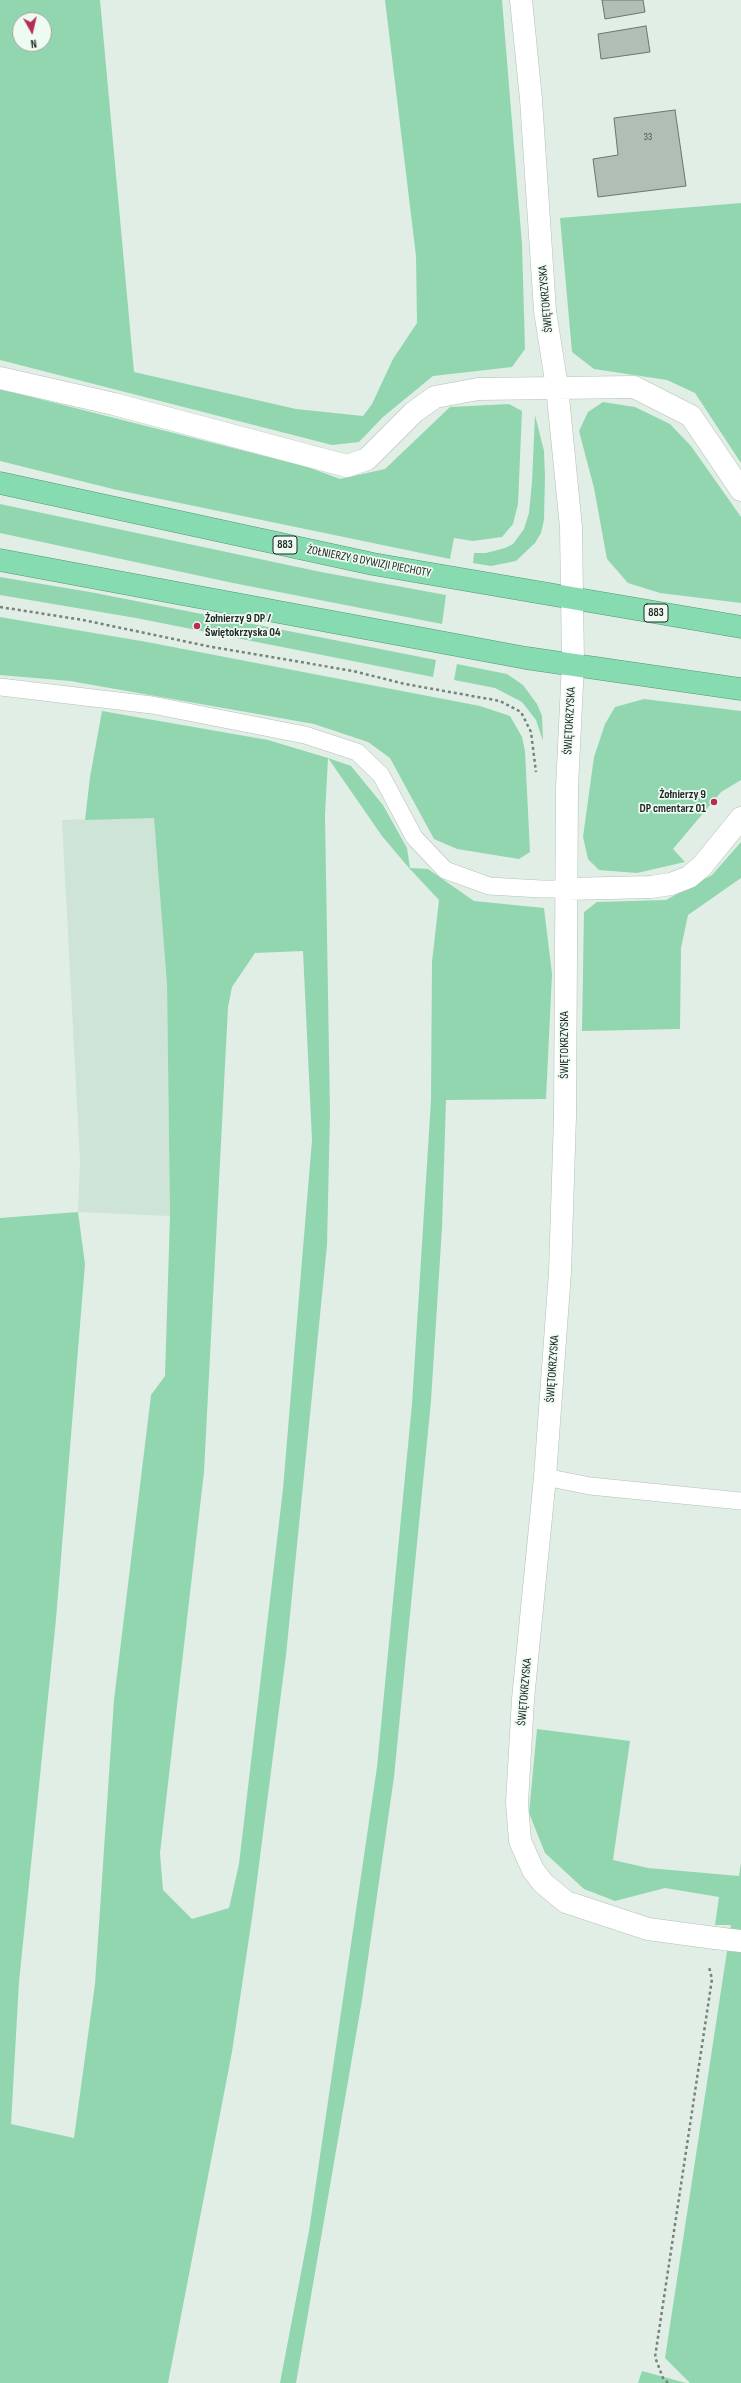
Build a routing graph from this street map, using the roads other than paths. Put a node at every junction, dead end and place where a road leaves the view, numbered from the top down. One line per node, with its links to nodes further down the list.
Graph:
1 (521, 0): 3 (street, ŚWIĘTOKRZYSKA)
2 (0, 378): 3 (street)
3 (557, 387): 5 (street); 7 (street, ŚWIĘTOKRZYSKA)
4 (0, 483): 7 (highway, ŻOŁNIERZY 9 DYWIZJI PIECHOTY / 883)
5 (741, 490)
6 (0, 560): 9 (highway)
7 (571, 598): 8 (highway, ŻOŁNIERZY 9 DYWIZJI PIECHOTY / 883); 9 (street, ŚWIĘTOKRZYSKA)
8 (741, 627)
9 (573, 664): 11 (highway); 13 (street, ŚWIĘTOKRZYSKA)
10 (0, 687): 13 (lane)
11 (741, 689)
12 (741, 818): 13 (street)
13 (567, 889): 14 (street, ŚWIĘTOKRZYSKA)
14 (545, 1477): 15 (lane); 16 (street, ŚWIĘTOKRZYSKA)
15 (741, 1501)
16 (741, 1941)

